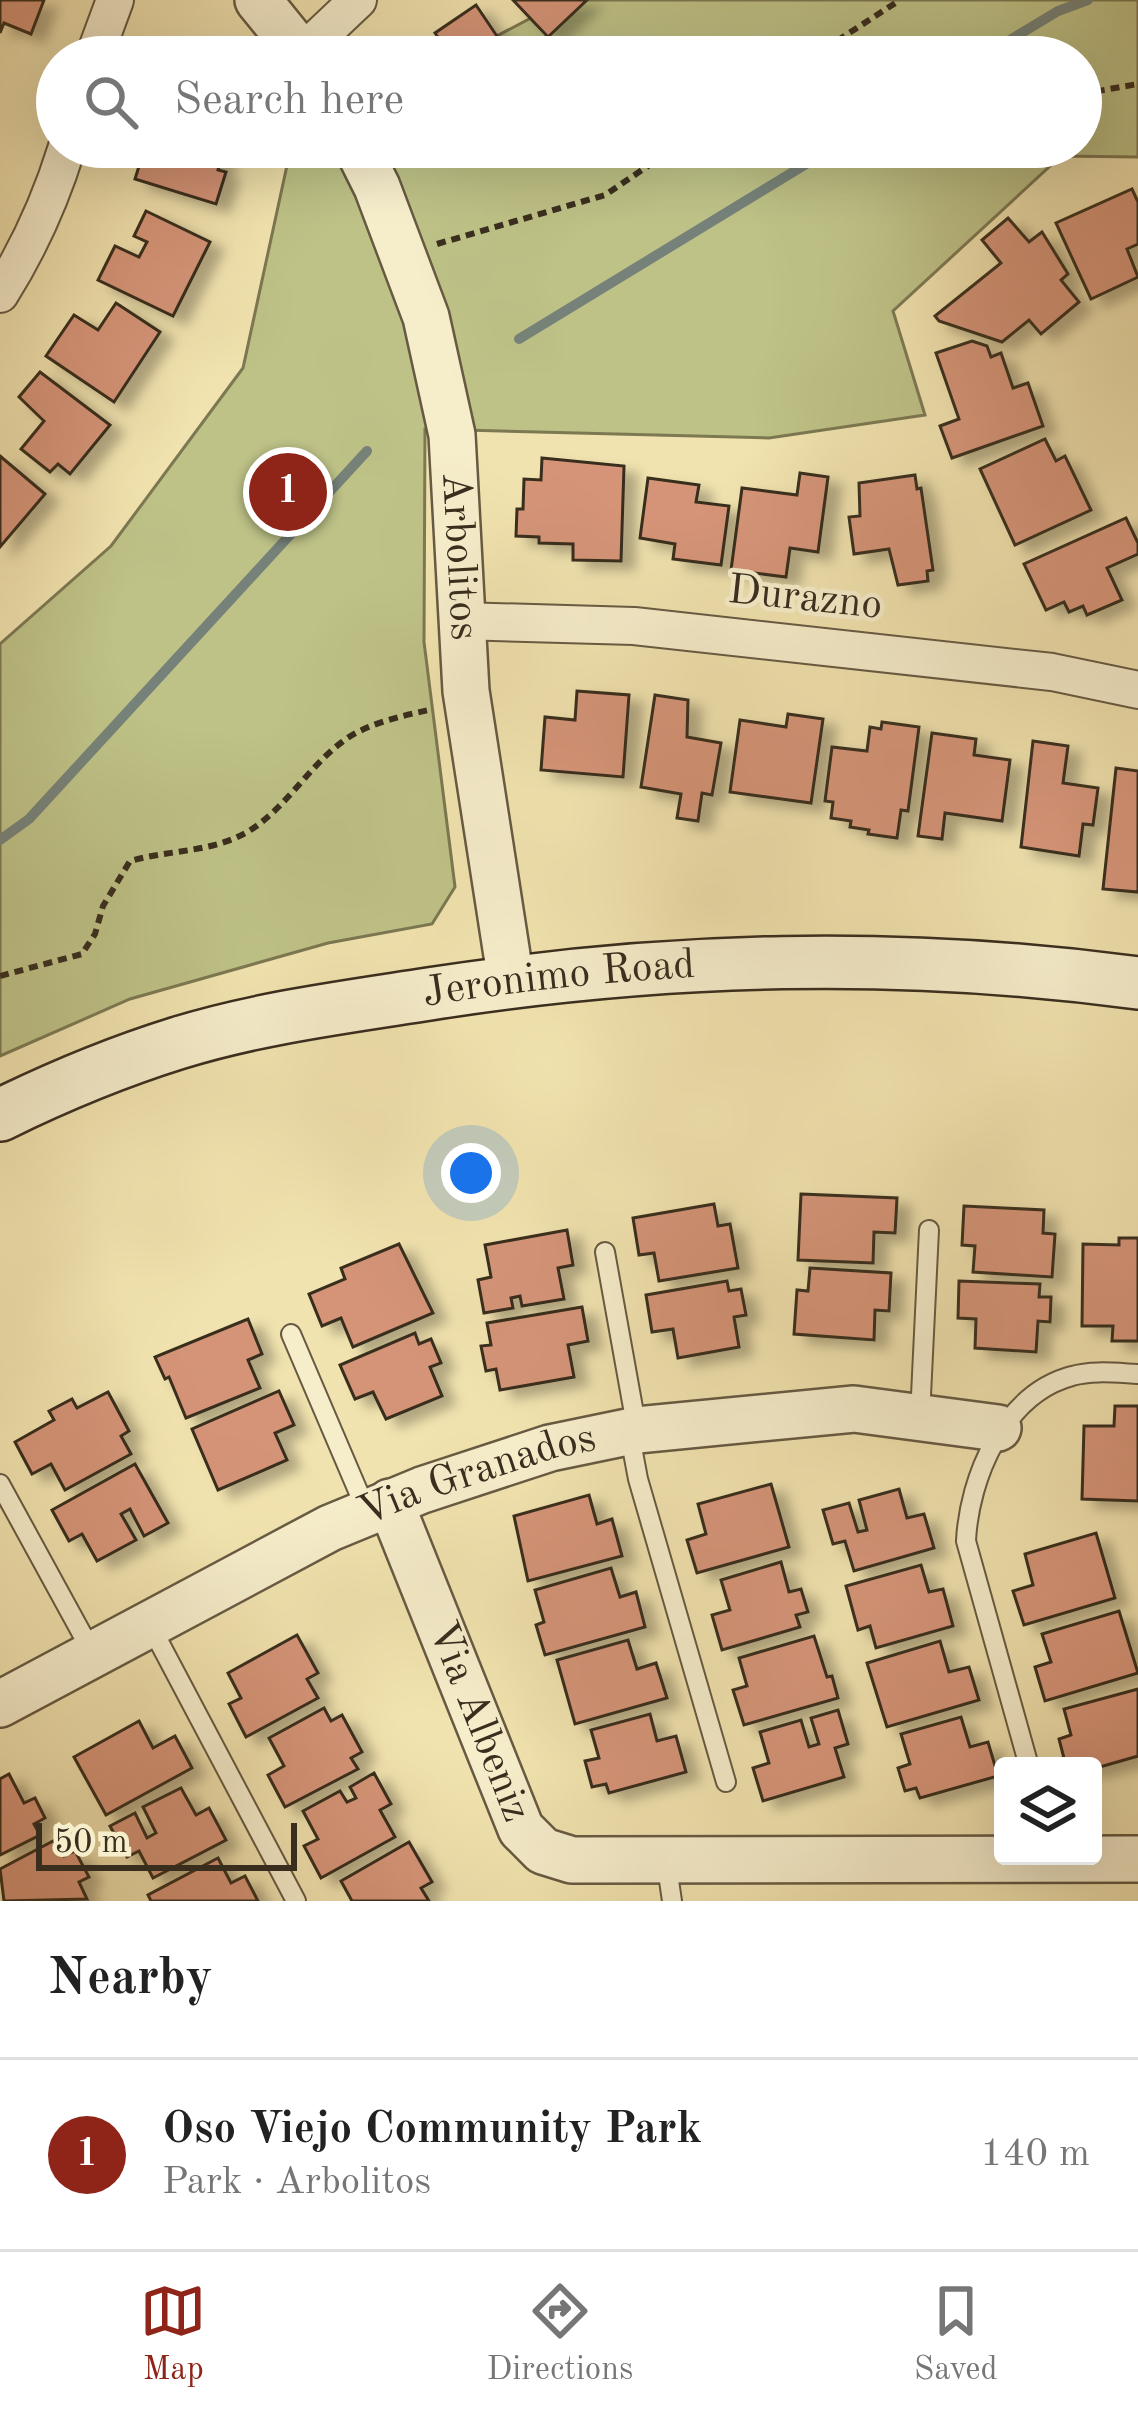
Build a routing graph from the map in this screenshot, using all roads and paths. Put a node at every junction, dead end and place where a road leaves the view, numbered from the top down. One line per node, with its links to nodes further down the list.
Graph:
1 (115, 0): 5 (street)
2 (258, 0): 6 (street)
3 (358, 0): 7 (street)
4 (900, 0): 8 (path)
5 (102, 36)
6 (287, 36)
7 (322, 36)
8 (844, 36)
9 (1138, 84): 10 (path)
10 (1102, 90)
11 (61, 168): 15 (street)
12 (366, 168): 14 (street, Arbolitos)
13 (645, 168): 14 (path)
14 (402, 254): 16 (street, Arbolitos)
15 (0, 294)
16 (460, 621): 17 (street, Durazno); 18 (street, Arbolitos)
17 (1138, 690)
18 (468, 702): 19 (path); 20 (street, Arbolitos)
19 (0, 976)
20 (511, 981): 21 (main road, Jeronimo Road); 22 (main road, Jeronimo Road)
21 (1138, 983)
22 (0, 1114)
23 (929, 1229): 27 (lane)
24 (605, 1252): 29 (lane)
25 (291, 1334): 31 (lane)
26 (1138, 1374): 28 (lane)
27 (920, 1416): 28 (street, Via Granados); 29 (street, Via Granados)
28 (998, 1428): 35 (lane)
29 (633, 1430): 31 (street, Via Granados); 36 (lane)
30 (0, 1484): 33 (lane)
31 (378, 1507): 32 (street, Via Granados); 38 (street, Via Albeniz)
32 (149, 1623): 33 (street, Via Granados); 39 (lane)
33 (93, 1655): 34 (street, Via Granados)
34 (0, 1704)
35 (1026, 1757)
36 (726, 1782)
37 (1138, 1859): 38 (street, Via Albeniz)
38 (669, 1880)
39 (296, 1901)

